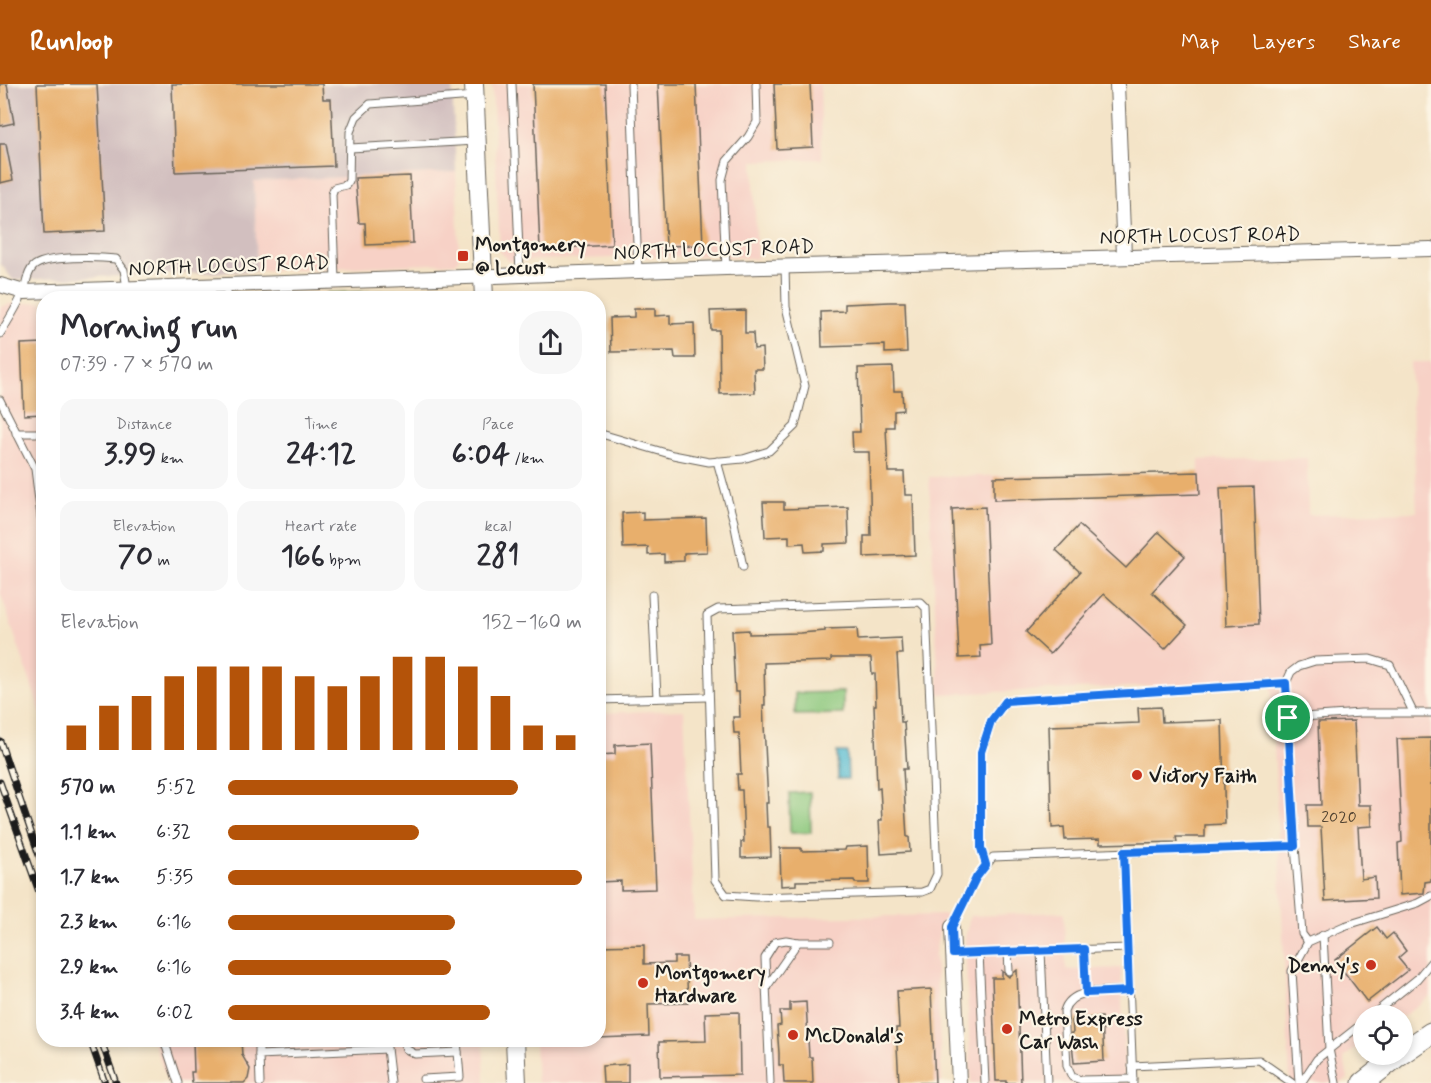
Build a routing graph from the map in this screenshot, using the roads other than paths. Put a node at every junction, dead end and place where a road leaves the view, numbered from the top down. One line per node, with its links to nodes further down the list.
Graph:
1 (512, 84): 13 (lane)
2 (631, 84): 12 (lane)
3 (756, 84): 11 (lane)
4 (1117, 84): 9 (street)
5 (474, 90): 6 (main road); 7 (lane)
6 (477, 141): 7 (lane); 14 (main road)
7 (350, 148): 15 (lane)
8 (1431, 249): 9 (street, NORTH LOCUST ROAD)
9 (1124, 256): 10 (street, NORTH LOCUST ROAD)
10 (785, 266): 11 (street, NORTH LOCUST ROAD); 29 (lane)
11 (726, 268): 12 (street, NORTH LOCUST ROAD)
12 (638, 271): 13 (street, NORTH LOCUST ROAD)
13 (520, 274): 14 (street, NORTH LOCUST ROAD)
14 (483, 275): 15 (street, NORTH LOCUST ROAD); 21 (main road)
15 (335, 280): 16 (street, NORTH LOCUST ROAD)
16 (227, 284): 18 (street, NORTH LOCUST ROAD); 20 (lane)
17 (0, 285): 22 (street, NORTH LOCUST ROAD)
18 (127, 288): 19 (street, NORTH LOCUST ROAD); 22 (lane)
19 (50, 291)
20 (227, 291)
21 (484, 291)
22 (24, 292): 23 (street, NORTH LOCUST ROAD); 24 (lane)
23 (36, 292)
24 (0, 334)
25 (0, 400): 27 (lane)
26 (36, 433): 27 (lane)
27 (16, 434): 30 (lane)
28 (606, 435): 29 (lane)
29 (717, 461): 32 (lane)
30 (35, 469): 31 (lane)
31 (36, 477)
32 (743, 567)
33 (652, 595): 36 (lane)
34 (1286, 683): 38 (lane); 40 (lane); 43 (lane)
35 (708, 697): 35 (lane); 36 (lane)
36 (657, 699): 37 (lane)
37 (606, 700)
38 (1413, 712): 39 (lane); 40 (lane)
39 (1431, 713)
40 (1288, 718): 41 (lane)
41 (1295, 846): 42 (lane); 49 (lane)
42 (1124, 852): 43 (lane); 50 (lane)
43 (986, 865): 45 (lane)
44 (1431, 896): 46 (lane)
45 (952, 927): 55 (street)
46 (1323, 935): 49 (lane); 71 (lane)
47 (798, 942): 48 (lane); 58 (lane); 58 (lane)
48 (830, 942)
49 (1308, 942): 87 (lane)
50 (1128, 948): 51 (lane); 59 (lane)
51 (1084, 949): 52 (lane); 60 (lane)
52 (1041, 951): 53 (lane); 85 (lane)
53 (1008, 952): 54 (lane); 57 (lane)
54 (979, 953): 55 (lane); 84 (lane)
55 (953, 954): 83 (street)
56 (1431, 962): 61 (lane)
57 (1009, 971)
58 (766, 988): 82 (lane)
59 (1129, 991): 60 (lane); 75 (lane)
60 (1086, 993): 77 (lane)
61 (1385, 1005)
62 (1353, 1030): 71 (lane)
63 (1431, 1033): 64 (main road)
64 (1413, 1046)
65 (166, 1047): 78 (lane)
66 (258, 1047): 73 (lane)
67 (405, 1047): 72 (lane)
68 (458, 1047): 72 (lane)
69 (515, 1047): 81 (main road)
70 (387, 1049): 73 (lane); 80 (lane)
71 (1329, 1049): 87 (lane); 88 (lane)
72 (458, 1052): 76 (lane)
73 (259, 1054): 79 (lane)
74 (1387, 1065): 89 (main road)
75 (1132, 1066): 77 (lane); 86 (lane)
76 (423, 1079)
77 (1133, 1081)
78 (178, 1083)
79 (260, 1083)
80 (391, 1083)
81 (517, 1083)
82 (770, 1083)
83 (959, 1083)
84 (985, 1083)
85 (1047, 1083)
86 (1292, 1083)
87 (1300, 1083)
88 (1336, 1083)
89 (1363, 1083)

